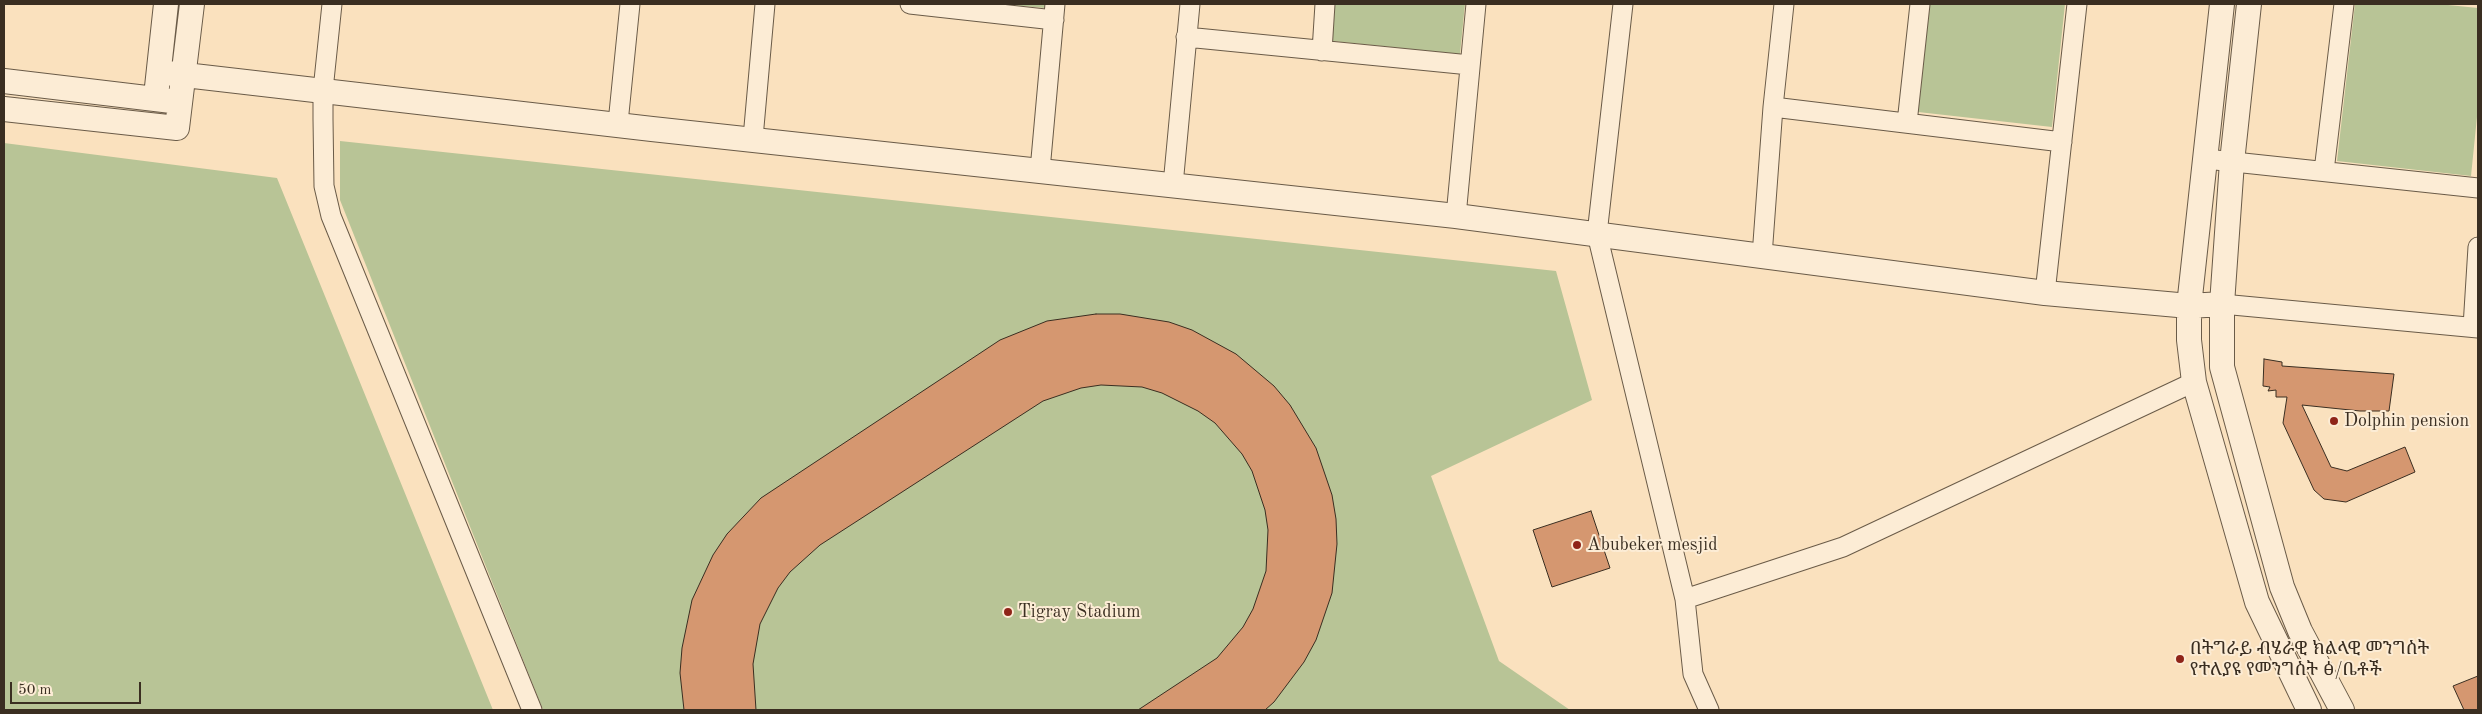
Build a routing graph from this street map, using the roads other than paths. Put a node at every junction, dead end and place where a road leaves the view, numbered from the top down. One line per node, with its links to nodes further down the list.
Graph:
1 (166, 4): 21 (street)
2 (192, 4): 22 (street)
3 (332, 4): 24 (street)
4 (630, 4): 29 (street)
5 (765, 4): 31 (street)
6 (910, 4): 17 (street)
7 (1190, 4): 18 (street)
8 (1326, 4): 19 (street)
9 (1476, 4): 20 (street)
10 (1623, 4): 40 (street)
11 (1784, 4): 27 (street)
12 (1920, 4): 30 (street)
13 (2076, 4): 32 (street)
14 (2222, 4): 33 (street)
15 (2249, 4): 34 (street)
16 (2344, 4): 36 (street)
17 (1055, 12): 35 (street)
18 (1186, 37): 19 (street); 37 (street)
19 (1322, 51): 20 (street)
20 (1470, 65): 39 (street)
21 (159, 72): 22 (street); 25 (street)
22 (183, 75): 24 (street); 26 (street)
23 (4, 81): 25 (street)
24 (323, 90): 29 (street); 51 (street)
25 (156, 99): 26 (street)
26 (180, 102): 28 (street)
27 (1773, 107): 30 (street); 42 (street)
28 (4, 109)
29 (618, 123): 31 (street)
30 (1907, 123): 32 (street)
31 (753, 138): 35 (street)
32 (2062, 142): 43 (street)
33 (2206, 159): 34 (street); 45 (street)
34 (2232, 162): 36 (street); 44 (street)
35 (1040, 170): 37 (street)
36 (2324, 171): 38 (street)
37 (1173, 185): 39 (street)
38 (2478, 188)
39 (1456, 216): 40 (street)
40 (1597, 234): 42 (street); 48 (street)
41 (2478, 247): 46 (street)
42 (1762, 256): 43 (street)
43 (2045, 293): 45 (street)
44 (2222, 304): 45 (street); 46 (street); 49 (street)
45 (2189, 306): 47 (street)
46 (2476, 327)
47 (2194, 382): 48 (street); 50 (street)
48 (1685, 599): 52 (street)
49 (2300, 632): 50 (street); 54 (street)
50 (2275, 643): 53 (street)
51 (532, 710)
52 (1710, 710)
53 (2309, 710)
54 (2342, 710)

